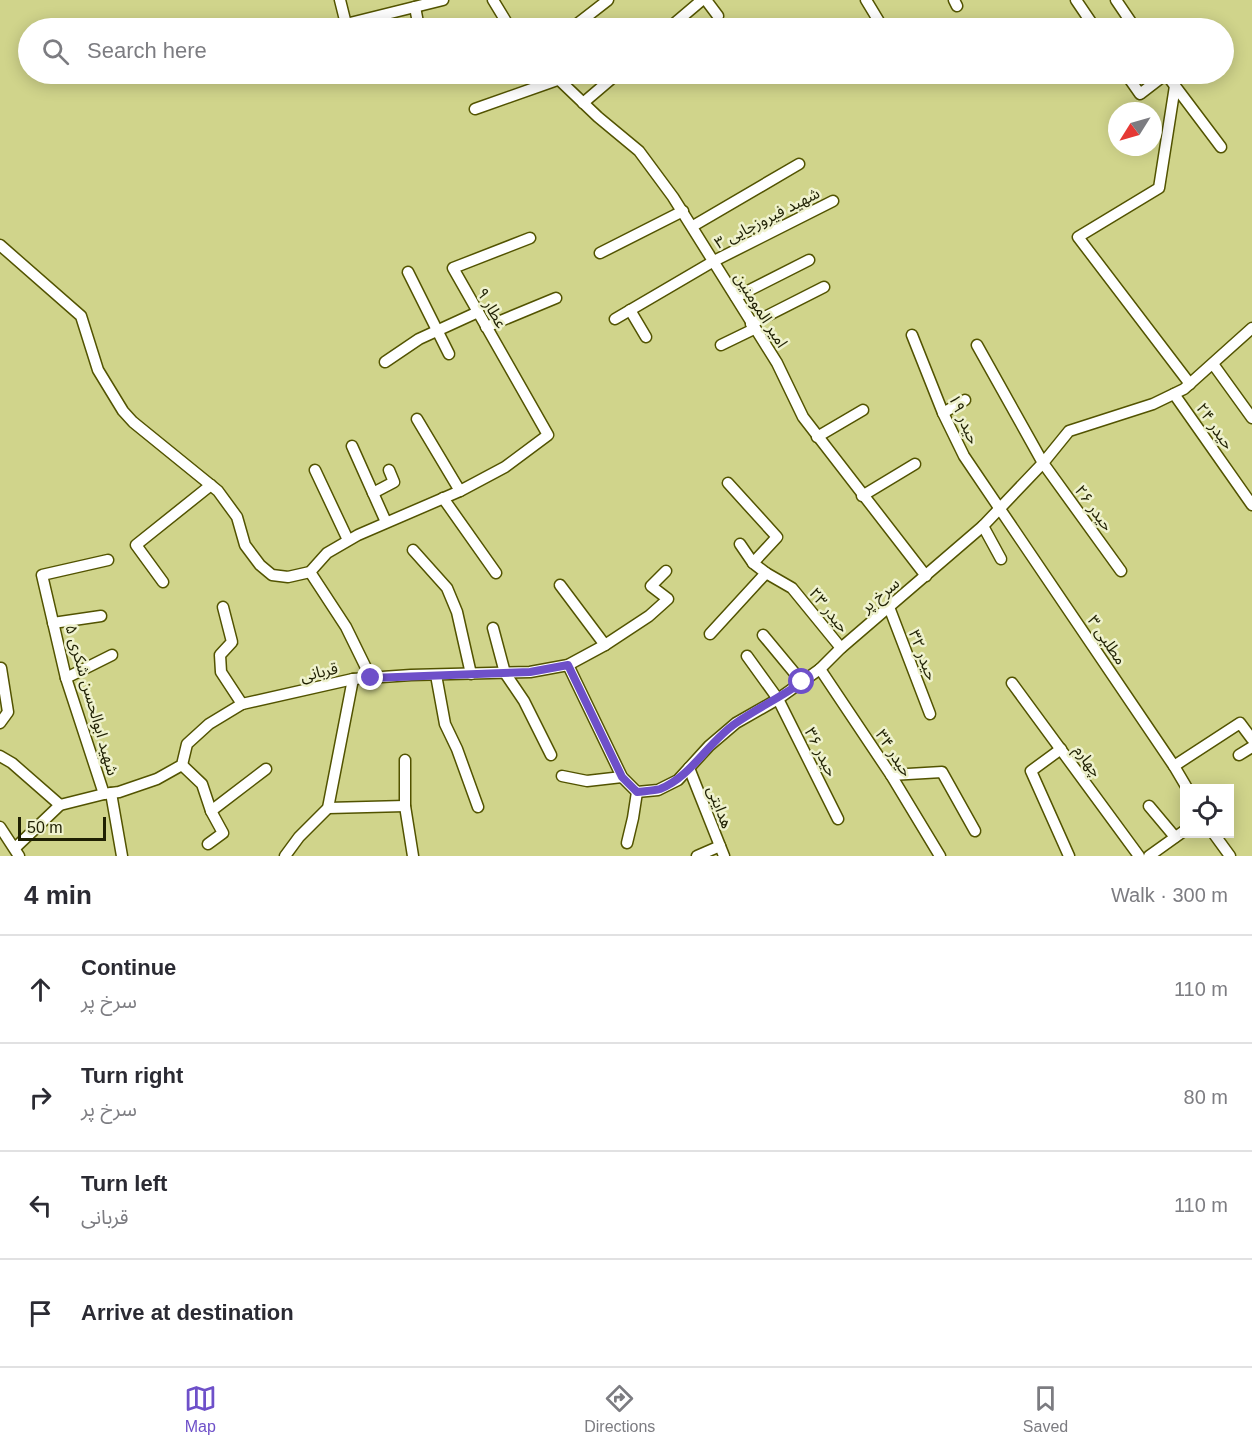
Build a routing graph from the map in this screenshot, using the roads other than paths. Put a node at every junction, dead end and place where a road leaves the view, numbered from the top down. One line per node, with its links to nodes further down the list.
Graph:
1 (340, 0): 11 (street)
2 (443, 0): 9 (street)
3 (493, 0): 14 (street)
4 (608, 0): 15 (street)
5 (704, 0): 10 (street); 16 (street)
6 (866, 0): 17 (street)
7 (1076, 0): 18 (street)
8 (1116, 0): 19 (street)
9 (415, 7): 12 (street); 13 (street)
10 (718, 16)
11 (344, 18)
12 (370, 18)
13 (417, 18)
14 (504, 18)
15 (585, 18)
16 (682, 18)
17 (877, 18)
18 (1088, 18)
19 (1128, 18)
20 (537, 84): 27 (street)
21 (565, 84): 26 (street, امیر المومنین)
22 (605, 84): 26 (street)
23 (1133, 84): 24 (street)
24 (1153, 84)
25 (1175, 86): 28 (street); 56 (street)
26 (583, 103): 31 (street, امیر المومنین)
27 (475, 109)
28 (1221, 147)
29 (800, 164): 32 (street)
30 (832, 201): 37 (street, شهید فیروزجایی ۳)
31 (683, 211): 32 (street, امیر المومنین); 35 (street)
32 (693, 226): 37 (street, امیر المومنین)
33 (530, 238): 43 (street, عطار ۹)
34 (0, 245): 70 (street)
35 (600, 253)
36 (809, 260): 40 (street)
37 (714, 261): 40 (street, امیر المومنین); 42 (street, شهید فیروزجایی ۳)
38 (408, 272): 48 (street)
39 (824, 287): 45 (street)
40 (736, 297): 45 (street, امیر المومنین)
41 (556, 298): 46 (street)
42 (630, 310): 44 (street, شهید فیروزجایی ۳); 50 (street)
43 (477, 312): 46 (street, عطار ۹); 48 (street)
44 (615, 319)
45 (753, 326): 51 (street); 63 (street, امیر المومنین)
46 (486, 327): 71 (street, عطار ۹)
47 (1252, 328): 55 (street, سرخ پر)
48 (438, 330): 53 (street); 54 (street)
49 (912, 335): 60 (street, حیدر ۱۹)
50 (646, 338)
51 (721, 345)
52 (977, 345): 65 (street, حیدر ۲۶)
53 (449, 354)
54 (385, 362)
55 (1213, 364): 56 (street, سرخ پر); 61 (street)
56 (1190, 384): 57 (street, سرخ پر)
57 (1174, 394): 65 (street, سرخ پر); 75 (street, حیدر ۲۴)
58 (965, 400): 60 (street)
59 (863, 410): 63 (street)
60 (943, 413): 76 (street, حیدر ۱۹)
61 (1252, 418)
62 (417, 419): 71 (street)
63 (817, 437): 73 (street, امیر المومنین)
64 (352, 446): 72 (street)
65 (1043, 463): 76 (street, سرخ پر); 86 (street, حیدر ۲۶)
66 (915, 464): 73 (street)
67 (315, 470): 79 (street)
68 (389, 470): 72 (street)
69 (728, 483): 84 (street)
70 (211, 485): 87 (street); 91 (street)
71 (460, 491): 74 (street)
72 (373, 493): 77 (street)
73 (862, 496): 90 (street, امیر المومنین)
74 (443, 498): 77 (street); 88 (street)
75 (1252, 505)
76 (1000, 509): 78 (street, سرخ پر); 127 (street, مطلبی ۳)
77 (386, 522): 79 (street)
78 (983, 526): 82 (street); 90 (street, سرخ پر)
79 (348, 540): 87 (street)
80 (740, 544): 84 (street, حیدر ۲۳)
81 (413, 550): 108 (street)
82 (1001, 559)
83 (108, 560): 96 (street, شهید ابوالحسن شکری ۵)
84 (753, 563): 89 (street, حیدر ۲۳)
85 (666, 571): 100 (street, قربانی)
86 (1121, 571)
87 (310, 572): 111 (street)
88 (496, 573)
89 (766, 573): 98 (street); 101 (street, حیدر ۲۳)
90 (926, 576): 94 (street, سرخ پر)
91 (163, 582)
92 (560, 585): 100 (street)
93 (223, 607): 116 (street)
94 (889, 607): 101 (street, سرخ پر); 117 (street, حیدر ۳۲)
95 (101, 616): 96 (street)
96 (54, 623): 110 (street, شهید ابوالحسن شکری ۵)
97 (493, 628): 107 (street)
98 (710, 634)
99 (764, 635): 113 (street)
100 (605, 645): 104 (street, قربانی)
101 (841, 648): 106 (street, سرخ پر)
102 (112, 655): 110 (street)
103 (747, 656): 115 (street, حیدر ۳۶)
104 (568, 665): 107 (street, قربانی); 132 (street)
105 (0, 668): 118 (street)
106 (820, 669): 113 (street, سرخ پر); 130 (street, حیدر ۳۴)
107 (506, 673): 108 (street, قربانی); 122 (street)
108 (471, 674): 109 (street, قربانی)
109 (436, 675): 111 (street, قربانی); 139 (street)
110 (66, 678): 135 (street, شهید ابوالحسن شکری ۵)
111 (371, 678): 112 (street, قربانی)
112 (353, 679): 116 (street, قربانی); 140 (street)
113 (802, 682): 115 (street, سرخ پر)
114 (1012, 683): 121 (street, چهارم)
115 (778, 699): 128 (street, سرخ پر); 142 (street, حیدر ۳۶)
116 (242, 704): 126 (street, قربانی)
117 (930, 714)
118 (0, 723)
119 (1252, 739): 127 (street)
120 (1252, 747): 123 (street)
121 (1061, 749): 156 (street); 157 (street, چهارم)
122 (551, 754)
123 (1239, 755)
124 (0, 756): 136 (street)
125 (405, 760): 137 (street)
126 (182, 765): 135 (street); 141 (street)
127 (1174, 766): 133 (street, مطلبی ۳)
128 (689, 768): 134 (street, سرخ پر); 149 (street, هدایتی)
129 (267, 769): 141 (street)
130 (891, 775): 144 (street); 155 (street, حیدر ۳۴)
131 (562, 776): 132 (street)
132 (622, 777): 134 (street)
133 (1184, 784)
134 (637, 792): 147 (street)
135 (107, 793): 136 (street); 151 (street, شهید ابوالحسن شکری ۵)
136 (60, 805): 150 (street)
137 (405, 806): 140 (street); 153 (street)
138 (1149, 806): 145 (street)
139 (478, 807)
140 (328, 808): 152 (street)
141 (211, 811): 148 (street)
142 (838, 819)
143 (0, 828): 150 (street)
144 (975, 831)
145 (1180, 834): 158 (street)
146 (1217, 838): 159 (street)
147 (627, 843)
148 (208, 844)
149 (722, 851): 154 (street)
150 (17, 852)
151 (122, 856)
152 (285, 856)
153 (413, 856)
154 (697, 856)
155 (940, 856)
156 (1069, 856)
157 (1139, 856)
158 (1149, 856)
159 (1230, 856)

